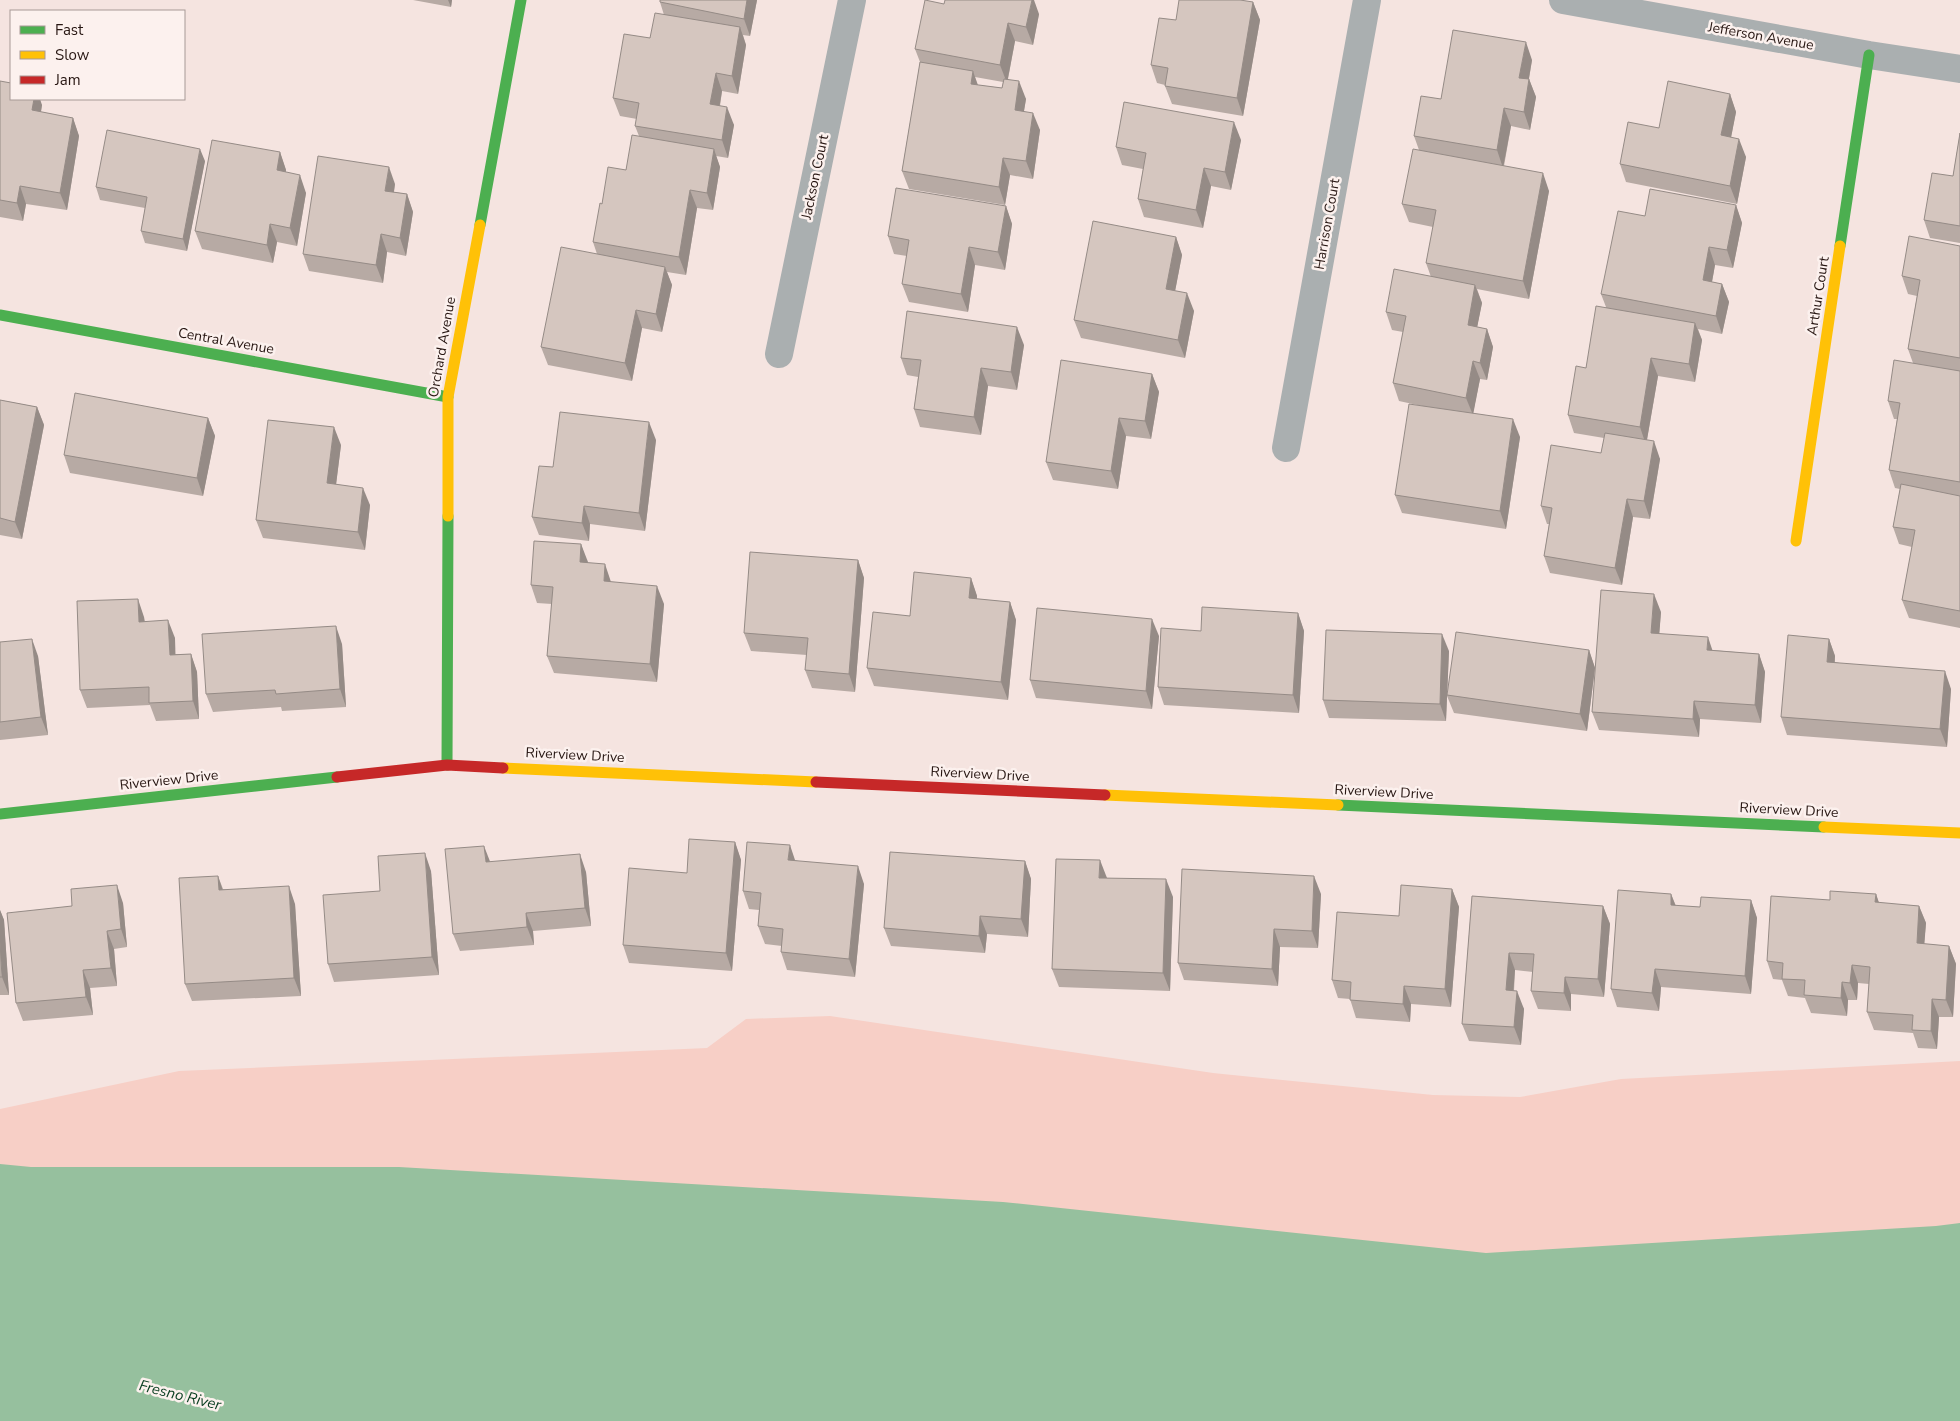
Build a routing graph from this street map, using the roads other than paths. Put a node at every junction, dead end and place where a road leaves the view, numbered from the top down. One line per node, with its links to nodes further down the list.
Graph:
1 (520, 0): 9 (street, Orchard Avenue)
2 (852, 0): 8 (street, Jackson Court)
3 (1367, 0): 10 (street, Harrison Court)
4 (1563, 0): 5 (street, Jefferson Avenue)
5 (1869, 55): 6 (street, Jefferson Avenue); 11 (street, Arthur Court)
6 (1960, 69)
7 (0, 316): 9 (street, Central Avenue)
8 (779, 354)
9 (448, 397): 12 (street, Orchard Avenue)
10 (1286, 448)
11 (1796, 541)
12 (447, 765): 13 (street, Riverview Drive); 14 (street, Riverview Drive)
13 (0, 814)
14 (1960, 833)

